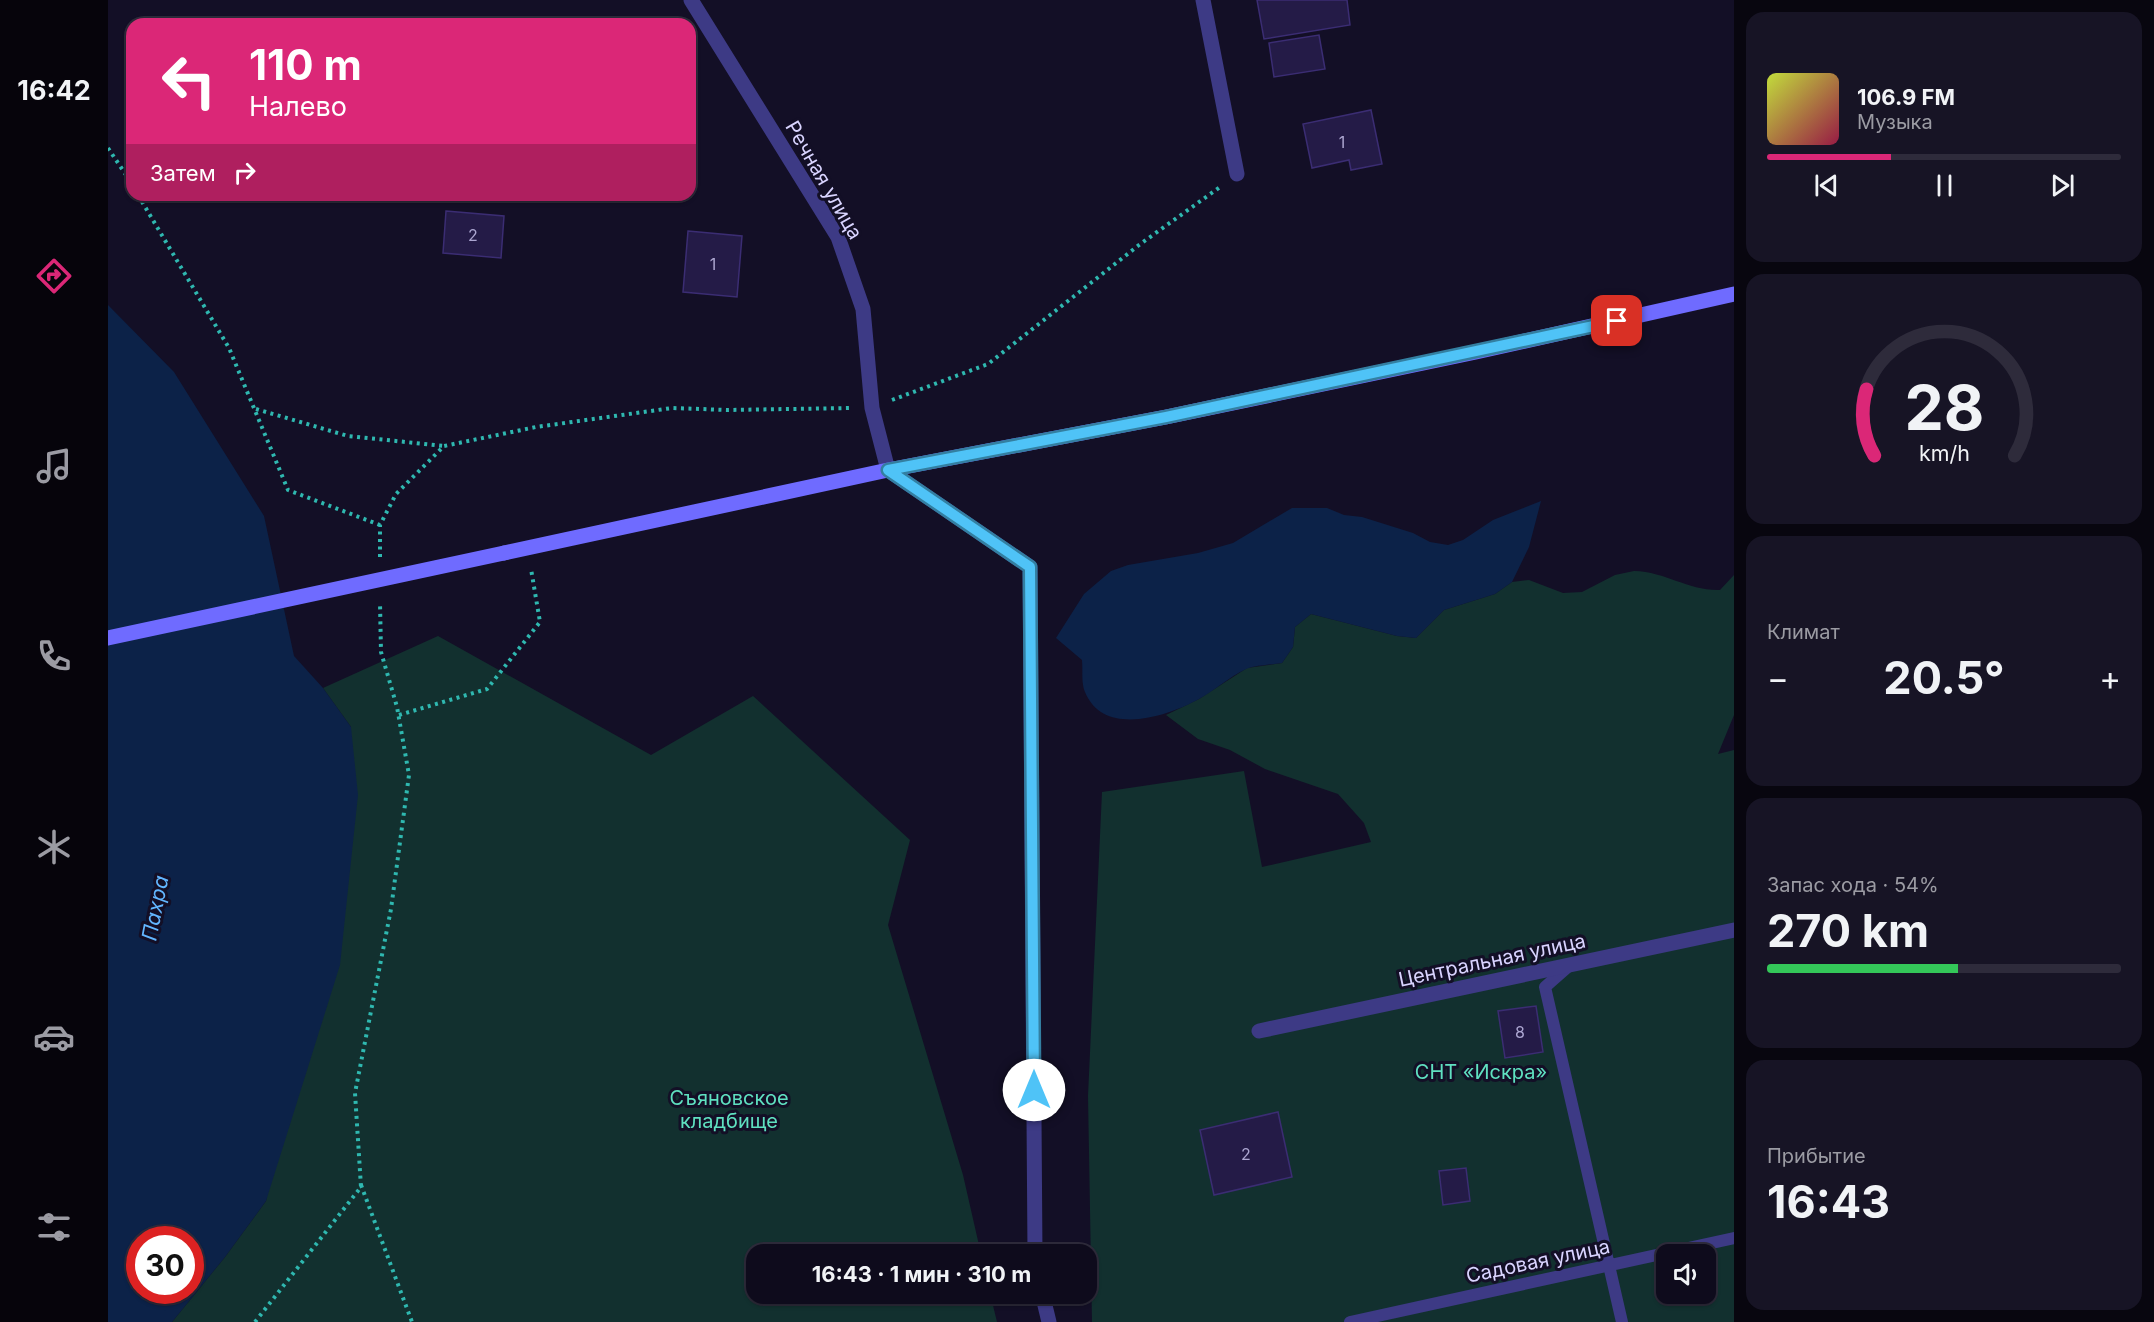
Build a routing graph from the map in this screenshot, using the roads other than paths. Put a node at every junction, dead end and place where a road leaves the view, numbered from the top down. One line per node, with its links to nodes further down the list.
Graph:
1 (691, 0): 5 (street, Речная улица)
2 (1203, 0): 3 (street)
3 (1237, 174)
4 (1734, 294): 5 (main road)
5 (888, 470): 6 (main road, bridge); 11 (street)
6 (108, 638)
7 (1734, 930): 8 (street, Центральная улица)
8 (1570, 965): 9 (street, Центральная улица); 12 (lane)
9 (1259, 1031)
10 (1734, 1238): 12 (lane, Садовая улица)
11 (1035, 1244)
12 (1609, 1265): 15 (lane, Садовая улица); 16 (lane)
13 (1044, 1304): 14 (street)
14 (1048, 1322)
15 (1350, 1322)
16 (1623, 1322)

